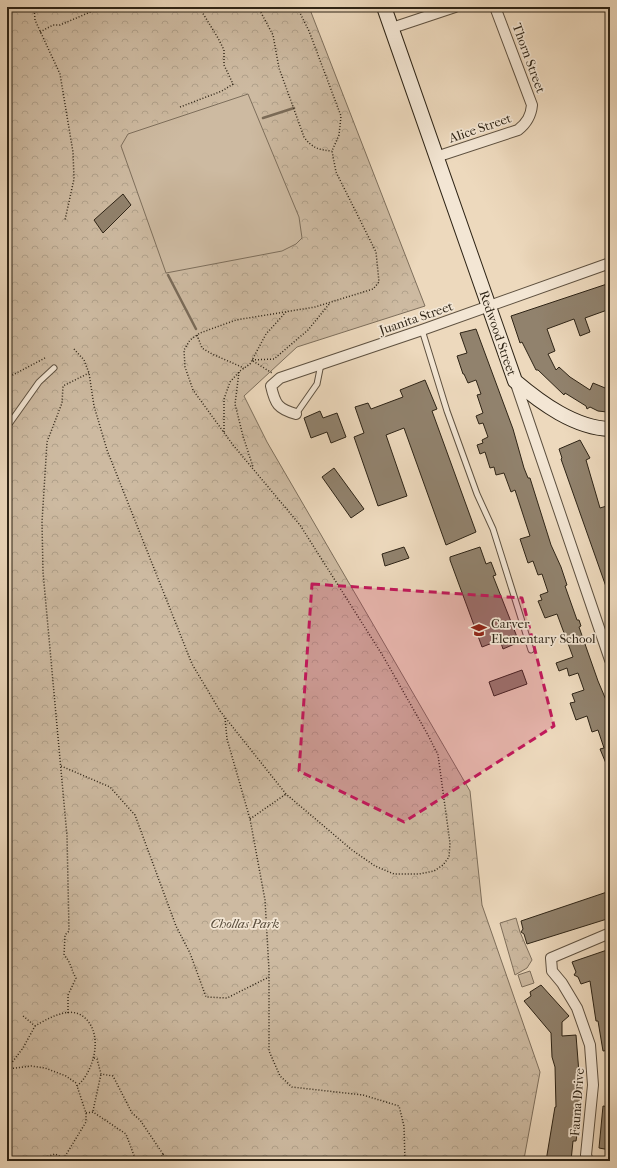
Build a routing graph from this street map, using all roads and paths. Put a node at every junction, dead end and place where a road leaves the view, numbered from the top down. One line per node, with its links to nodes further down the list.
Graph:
1 (34, 7): 10 (path)
2 (102, 7): 10 (path)
3 (199, 7): 11 (path)
4 (258, 7): 13 (path)
5 (297, 7): 13 (path)
6 (384, 7): 9 (street, Redwood Street)
7 (455, 7): 9 (street)
8 (495, 7): 12 (street, Thorn Street)
9 (392, 28): 14 (street, Redwood Street)
10 (40, 32): 15 (path)
11 (180, 107)
12 (528, 120): 14 (street, Alice Street)
13 (332, 151): 17 (path)
14 (436, 158): 18 (street, Redwood Street)
15 (65, 220)
16 (610, 263): 18 (street, Juanita Street)
17 (330, 302): 19 (path); 24 (path)
18 (489, 306): 20 (street, Juanita Street); 32 (street, Redwood Street)
19 (286, 312): 21 (path); 24 (path)
20 (422, 330): 25 (street, Juanita Street); 38 (lane)
21 (197, 335): 27 (path); 36 (path)
22 (74, 349): 29 (path)
23 (45, 358): 30 (path)
24 (252, 360): 27 (path); 31 (path)
25 (321, 364): 31 (street, Juanita Street); 33 (lane)
26 (54, 368): 34 (lane)
27 (244, 368): 28 (path)
28 (240, 371): 36 (path); 37 (path)
29 (89, 373): 40 (path); 41 (path)
30 (7, 378)
31 (280, 378): 33 (street)
32 (515, 381): 35 (street); 39 (street, Redwood Street)
33 (296, 414)
34 (7, 427)
35 (610, 428)
36 (224, 432): 37 (path)
37 (253, 469): 42 (path)
38 (531, 650)
39 (610, 660)
40 (225, 718): 42 (path); 43 (path)
41 (61, 766): 45 (path); 46 (path)
42 (286, 794): 43 (path)
43 (250, 819): 45 (path)
44 (610, 933): 63 (street, Fauna Drive)
45 (268, 977): 62 (path)
46 (68, 1013): 48 (path); 49 (path)
47 (22, 1015): 48 (path)
48 (35, 1026): 50 (path)
49 (94, 1058): 51 (path); 52 (path)
50 (7, 1069): 52 (path)
51 (101, 1074): 53 (path); 55 (path)
52 (77, 1086): 54 (path)
53 (93, 1112): 54 (path); 59 (path)
54 (86, 1113): 56 (path)
55 (162, 1154): 60 (path); 61 (path)
56 (64, 1158): 57 (path); 58 (path)
57 (40, 1161)
58 (70, 1161)
59 (136, 1161)
60 (159, 1161)
61 (167, 1161)
62 (405, 1161)
63 (588, 1161)

